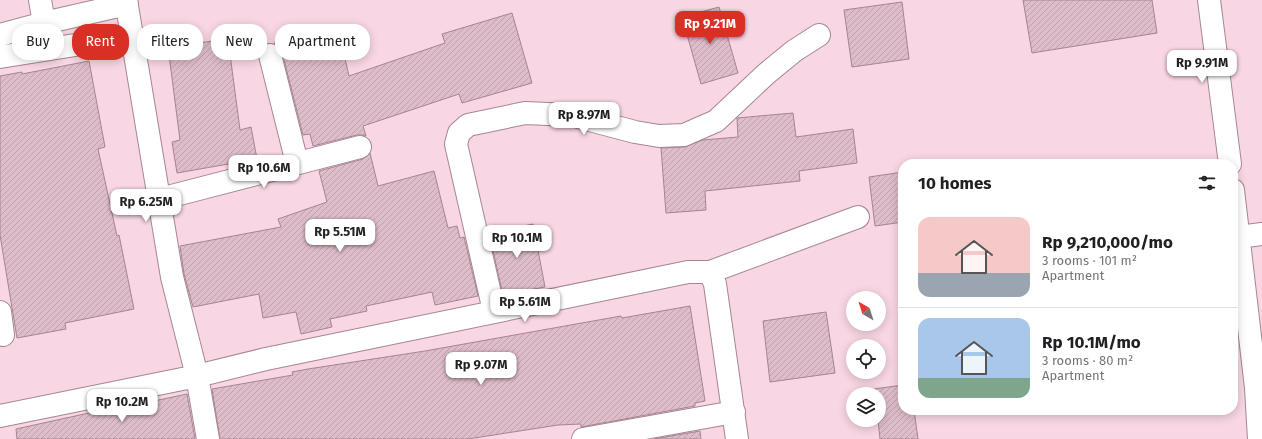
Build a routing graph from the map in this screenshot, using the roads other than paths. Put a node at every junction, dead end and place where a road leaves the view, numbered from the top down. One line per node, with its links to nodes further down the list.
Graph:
1 (40, 0): 4 (street)
2 (1209, 0): 11 (street)
3 (127, 2): 4 (street); 7 (street)
4 (44, 23): 5 (street)
5 (0, 35)
6 (819, 35): 19 (street)
7 (132, 36): 9 (street); 13 (street)
8 (270, 55): 12 (street)
9 (0, 57)
10 (360, 147): 12 (street)
11 (1229, 159)
12 (297, 163): 13 (street)
13 (160, 199): 22 (street)
14 (858, 217): 18 (street)
15 (1238, 229): 17 (street)
16 (1262, 234): 17 (street)
17 (1239, 237): 28 (street)
18 (710, 272): 19 (street); 23 (street)
19 (494, 311): 22 (street)
20 (0, 312): 21 (street)
21 (3, 335)
22 (197, 376): 24 (street); 25 (street)
23 (734, 412): 26 (street); 27 (street)
24 (0, 416)
25 (208, 439)
26 (583, 439)
27 (737, 439)
28 (1259, 439)

